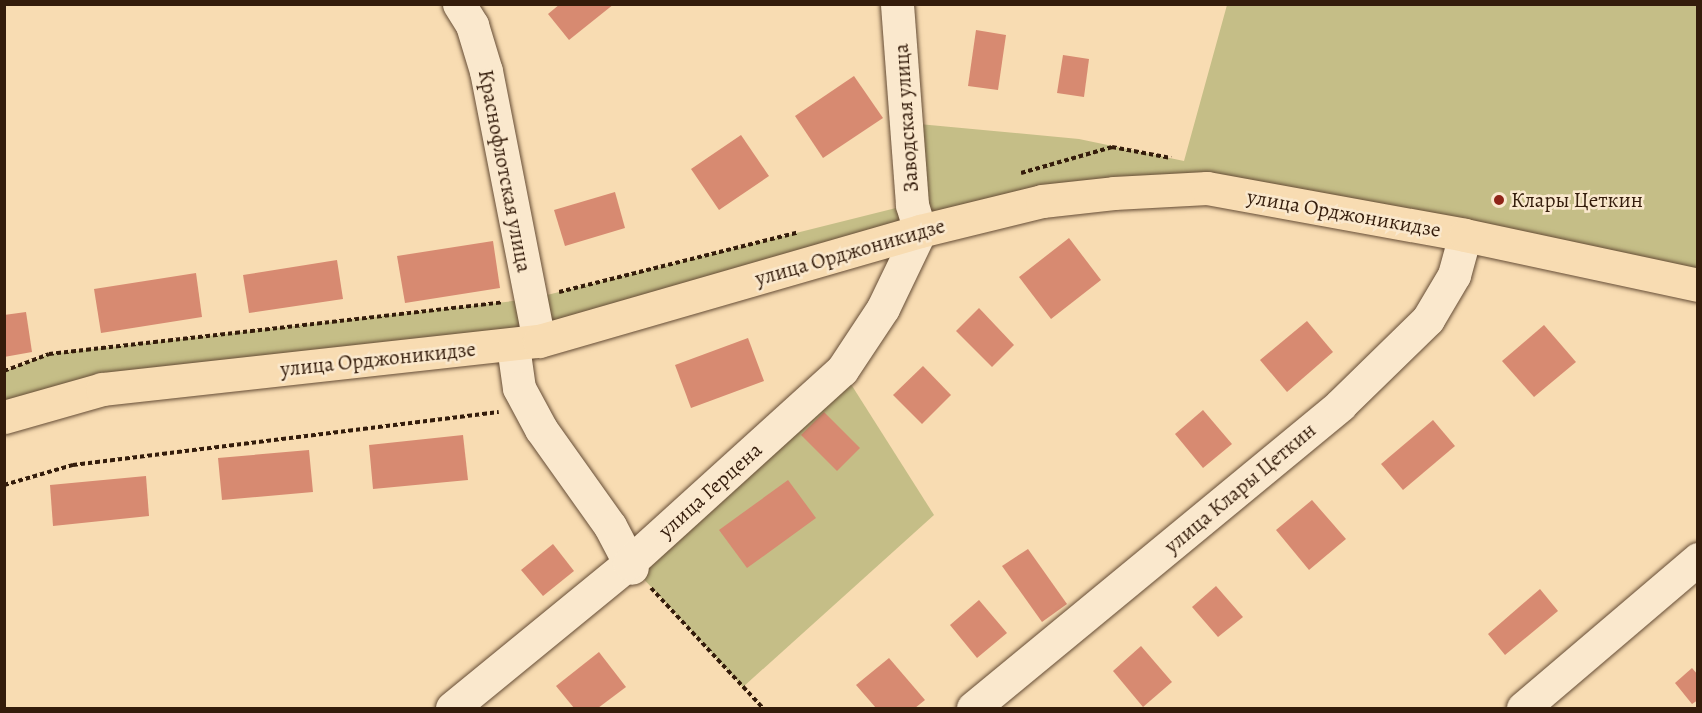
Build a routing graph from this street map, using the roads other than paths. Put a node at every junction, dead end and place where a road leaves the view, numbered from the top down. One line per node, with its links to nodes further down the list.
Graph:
1 (459, 4): 6 (street, Краснофлотская улица)
2 (897, 4): 3 (street, Заводская улица)
3 (920, 231): 4 (main road, улица Орджоникидзе); 6 (main road, улица Орджоникидзе); 9 (street, улица Герцена)
4 (1465, 235): 5 (main road, улица Орджоникидзе); 11 (street, улица Клары Цеткин)
5 (1698, 285)
6 (526, 344): 7 (main road, улица Орджоникидзе); 9 (street, Краснофлотская улица)
7 (4, 417)
8 (1698, 559): 12 (street)
9 (630, 565): 10 (street, улица Герцена)
10 (452, 708)
11 (973, 708)
12 (1523, 708)

